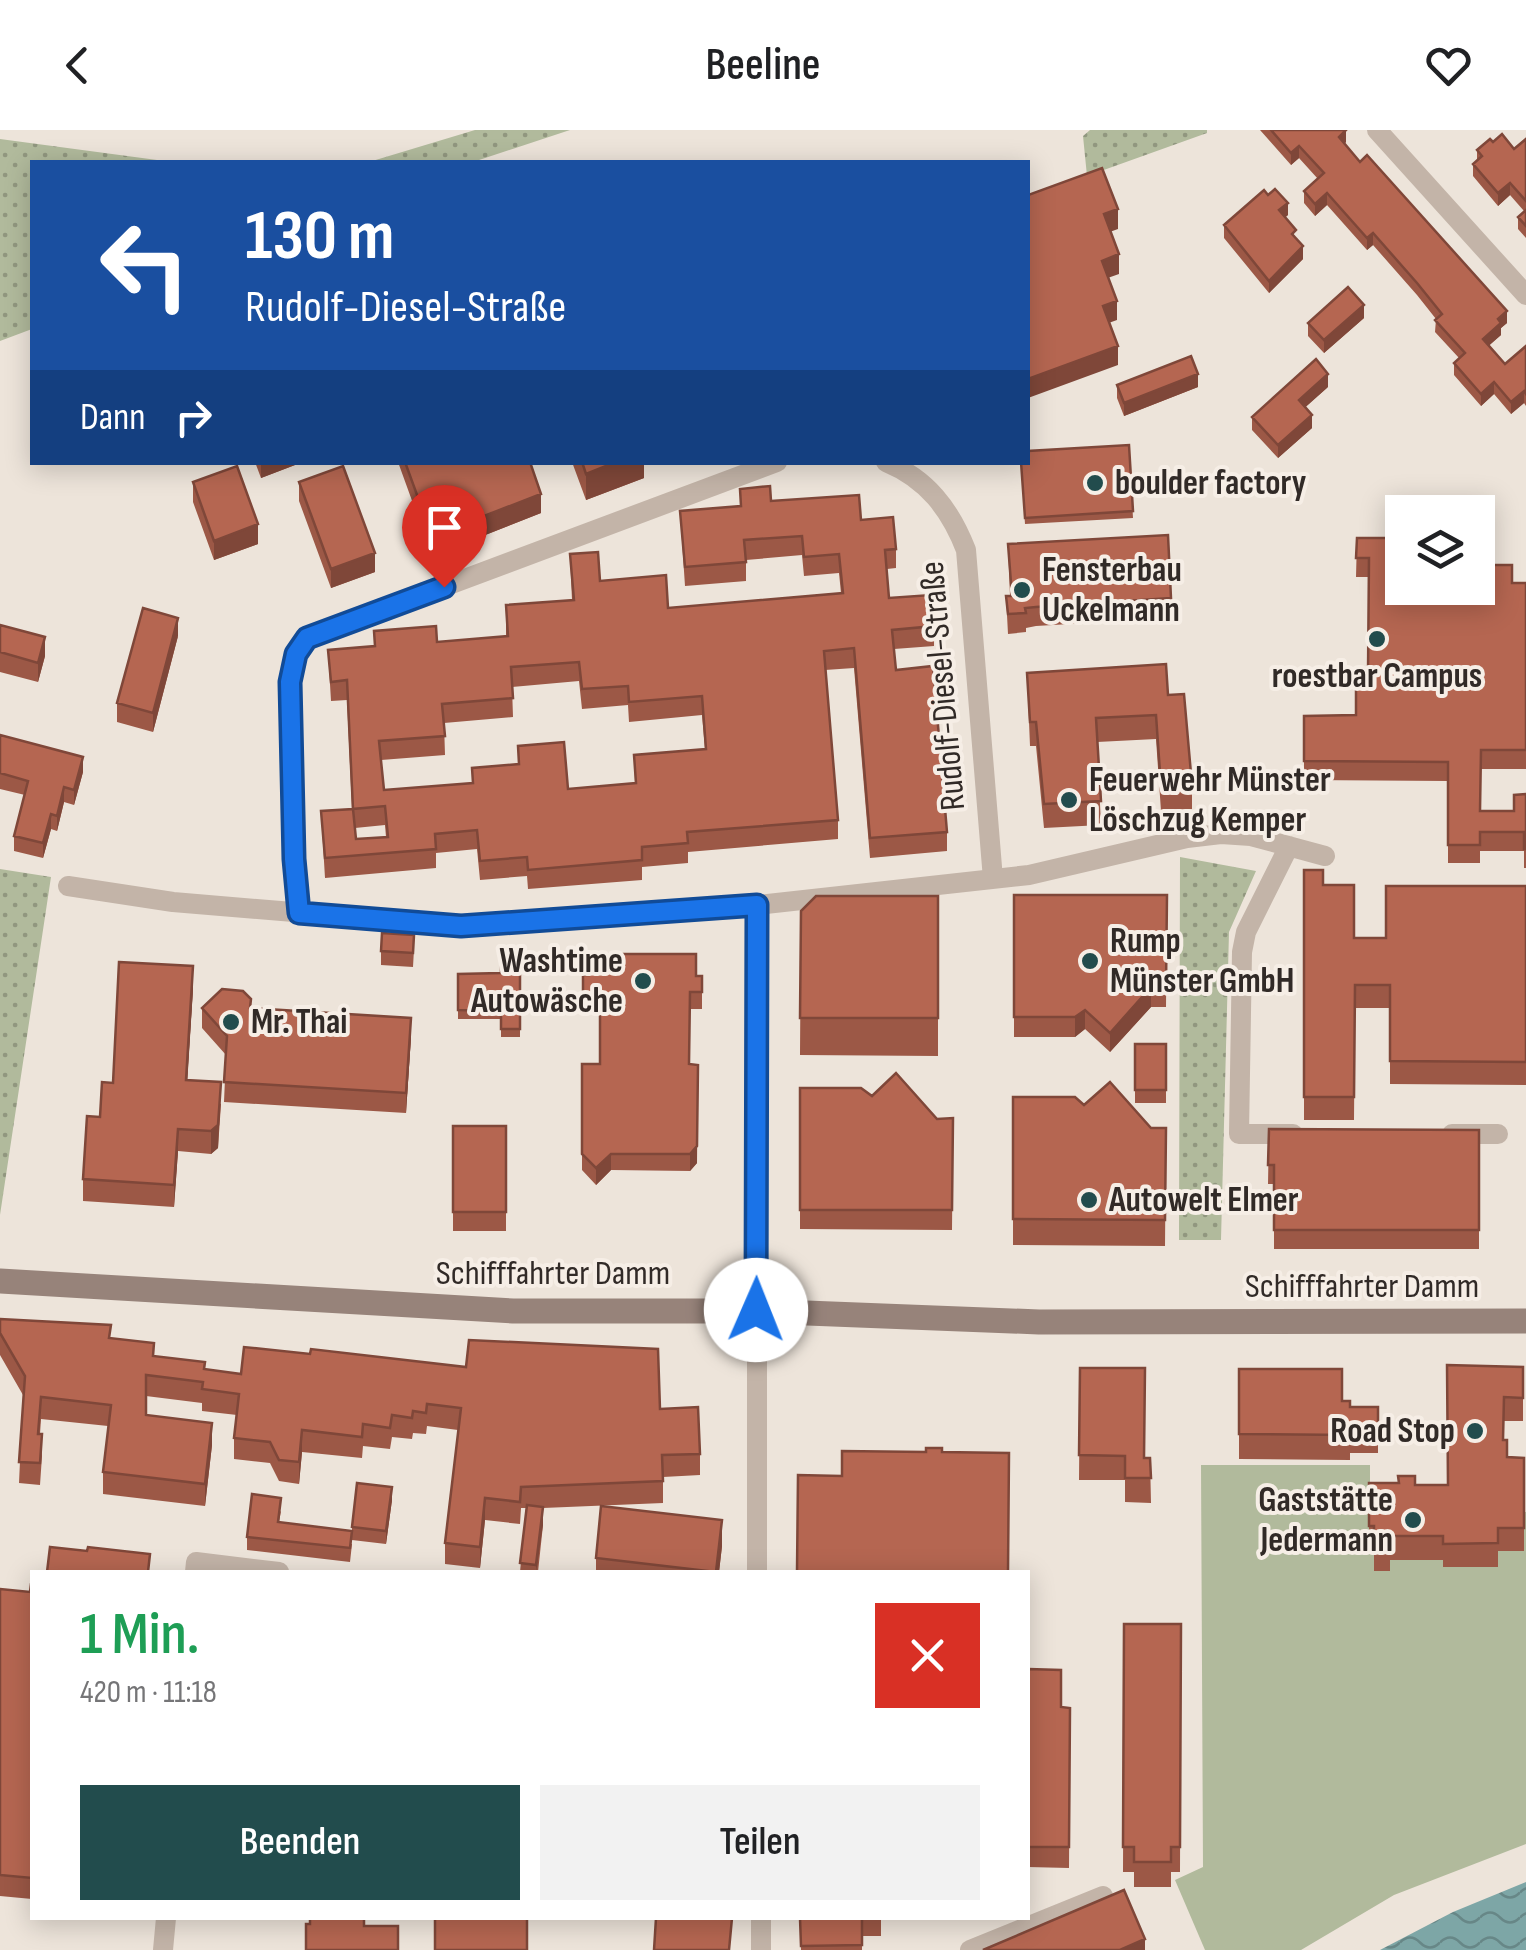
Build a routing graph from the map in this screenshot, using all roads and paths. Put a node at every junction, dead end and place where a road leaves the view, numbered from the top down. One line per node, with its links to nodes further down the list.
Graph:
1 (1377, 130): 2 (street)
2 (1526, 295)
3 (769, 465): 10 (street)
4 (893, 465): 7 (street, Rudolf-Diesel-Straße)
5 (1289, 846): 6 (street); 7 (street); 11 (street)
6 (1325, 856)
7 (993, 879): 9 (street)
8 (68, 886): 10 (street)
9 (757, 905): 10 (street); 15 (street)
10 (299, 913)
11 (1316, 1134)
12 (1424, 1134): 13 (street)
13 (1498, 1134)
14 (0, 1281): 15 (main road, Schifffahrter Damm)
15 (756, 1310): 16 (main road, Schifffahrter Damm); 19 (street)
16 (1526, 1321)
17 (195, 1570): 18 (street)
18 (263, 1570)
19 (757, 1570)
20 (1103, 1896): 25 (street)
21 (166, 1920): 23 (street)
22 (760, 1920): 24 (street)
23 (164, 1950)
24 (761, 1950)
25 (970, 1950)

